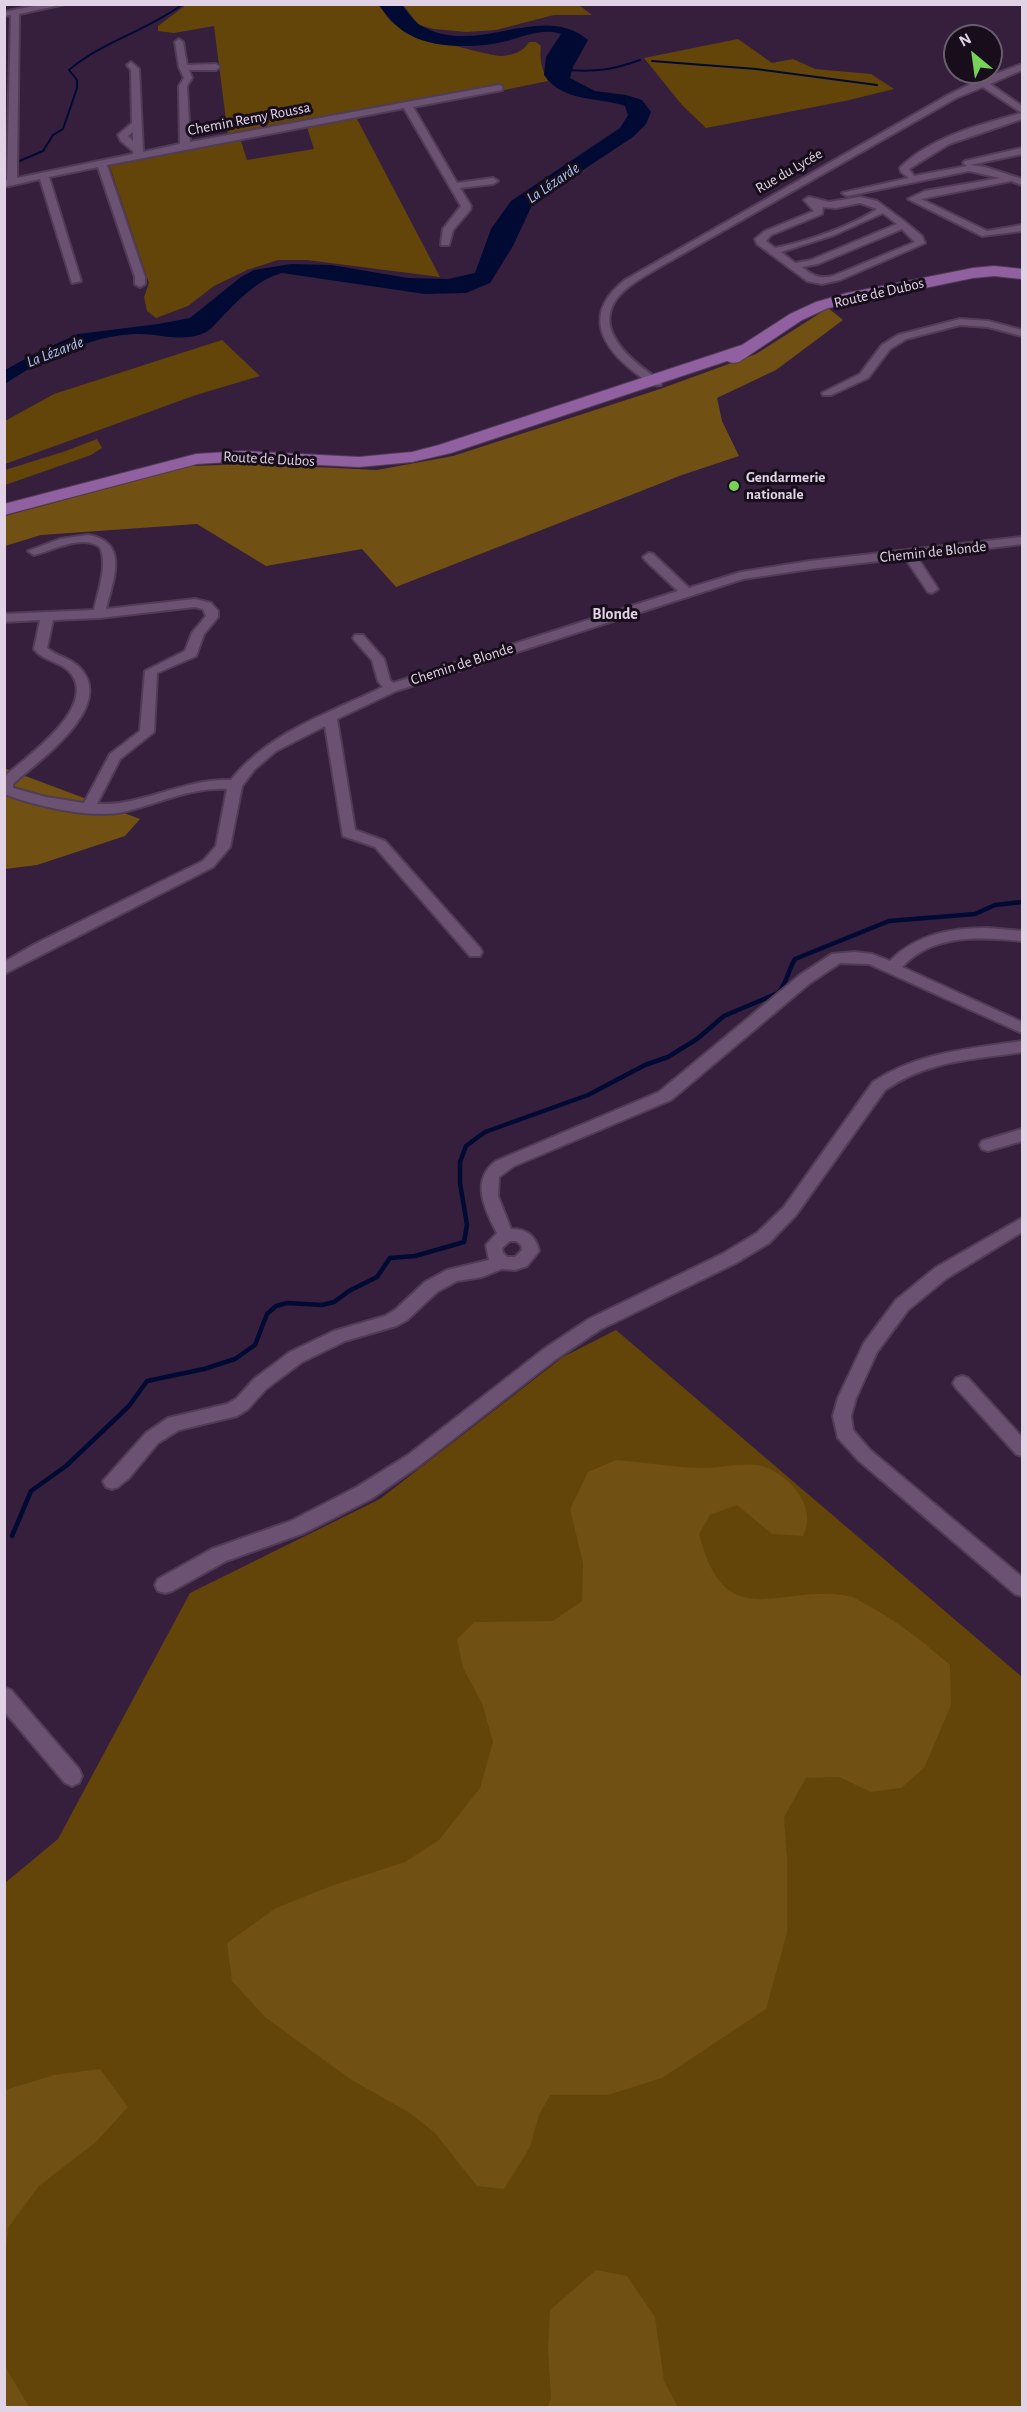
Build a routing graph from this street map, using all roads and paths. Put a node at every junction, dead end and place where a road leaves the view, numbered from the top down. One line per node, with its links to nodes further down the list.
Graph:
1 (61, 4): 2 (street)
2 (10, 13): 26 (street)
3 (179, 42): 7 (street)
4 (131, 64): 18 (street)
5 (216, 67): 7 (street)
6 (1023, 67): 8 (street, Rue du Lycée)
7 (184, 68): 16 (street)
8 (1003, 74)
9 (979, 84): 29 (street, Rue du Lycée)
10 (988, 84): 15 (street)
11 (990, 84): 13 (street)
12 (499, 88): 14 (street, Chemin Remy Roussa)
13 (1023, 103)
14 (407, 105): 16 (street, Chemin Remy Roussa); 27 (street)
15 (1022, 115): 20 (street)
16 (185, 146): 18 (street, Chemin Remy Roussa)
17 (1023, 151): 20 (street)
18 (138, 152): 19 (street, Chemin Remy Roussa)
19 (102, 163): 21 (street, Chemin Remy Roussa); 38 (street)
20 (910, 175): 23 (street)
21 (44, 176): 26 (street, Chemin Remy Roussa); 37 (street)
22 (1010, 178): 25 (street); 28 (street); 32 (street)
23 (878, 180)
24 (493, 181): 27 (street)
25 (1023, 182)
26 (8, 183)
27 (454, 186): 33 (street)
28 (811, 200): 29 (street); 30 (street); 34 (street)
29 (768, 201): 40 (street, Rue du Lycée)
30 (883, 209): 31 (street); 34 (street)
31 (903, 225): 35 (street); 35 (street)
32 (1022, 227)
33 (445, 243)
34 (773, 251): 35 (street)
35 (794, 267)
36 (1023, 274): 42 (main road, Route de Dubos)
37 (76, 281)
38 (140, 284)
39 (1023, 333): 44 (street)
40 (609, 334): 41 (street); 42 (street)
41 (634, 366): 42 (street); 43 (main road)
42 (661, 379): 43 (main road, Route de Dubos); 45 (main road, Route de Dubos)
43 (629, 386): 45 (main road, Route de Dubos)
44 (827, 393)
45 (467, 442): 46 (main road, Route de Dubos)
46 (4, 510)
47 (1023, 542): 49 (street, Chemin de Blonde)
48 (34, 551): 53 (street)
49 (909, 554): 51 (street); 52 (street, Chemin de Blonde)
50 (650, 557): 52 (street)
51 (932, 589)
52 (686, 592): 57 (street, Chemin de Blonde)
53 (99, 614): 54 (street); 60 (street)
54 (47, 617): 55 (street); 60 (street)
55 (4, 618)
56 (360, 638): 57 (street)
57 (391, 688): 58 (street, Chemin de Blonde)
58 (330, 716): 59 (street, Chemin de Blonde); 62 (street)
59 (236, 785): 60 (street); 63 (street, Chemin de Blonde)
60 (88, 808)
61 (1023, 936): 64 (street)
62 (475, 952)
63 (4, 969)
64 (892, 969): 65 (street); 70 (street)
65 (1023, 1028)
66 (1023, 1047): 75 (street)
67 (1023, 1135): 68 (street)
68 (988, 1145)
69 (1023, 1224): 76 (street)
70 (506, 1235): 71 (street); 71 (street)
71 (501, 1262): 74 (street)
72 (962, 1383): 73 (street)
73 (1023, 1449)
74 (112, 1481)
75 (165, 1585)
76 (1023, 1588)
77 (4, 1696): 78 (street)
78 (72, 1776)

